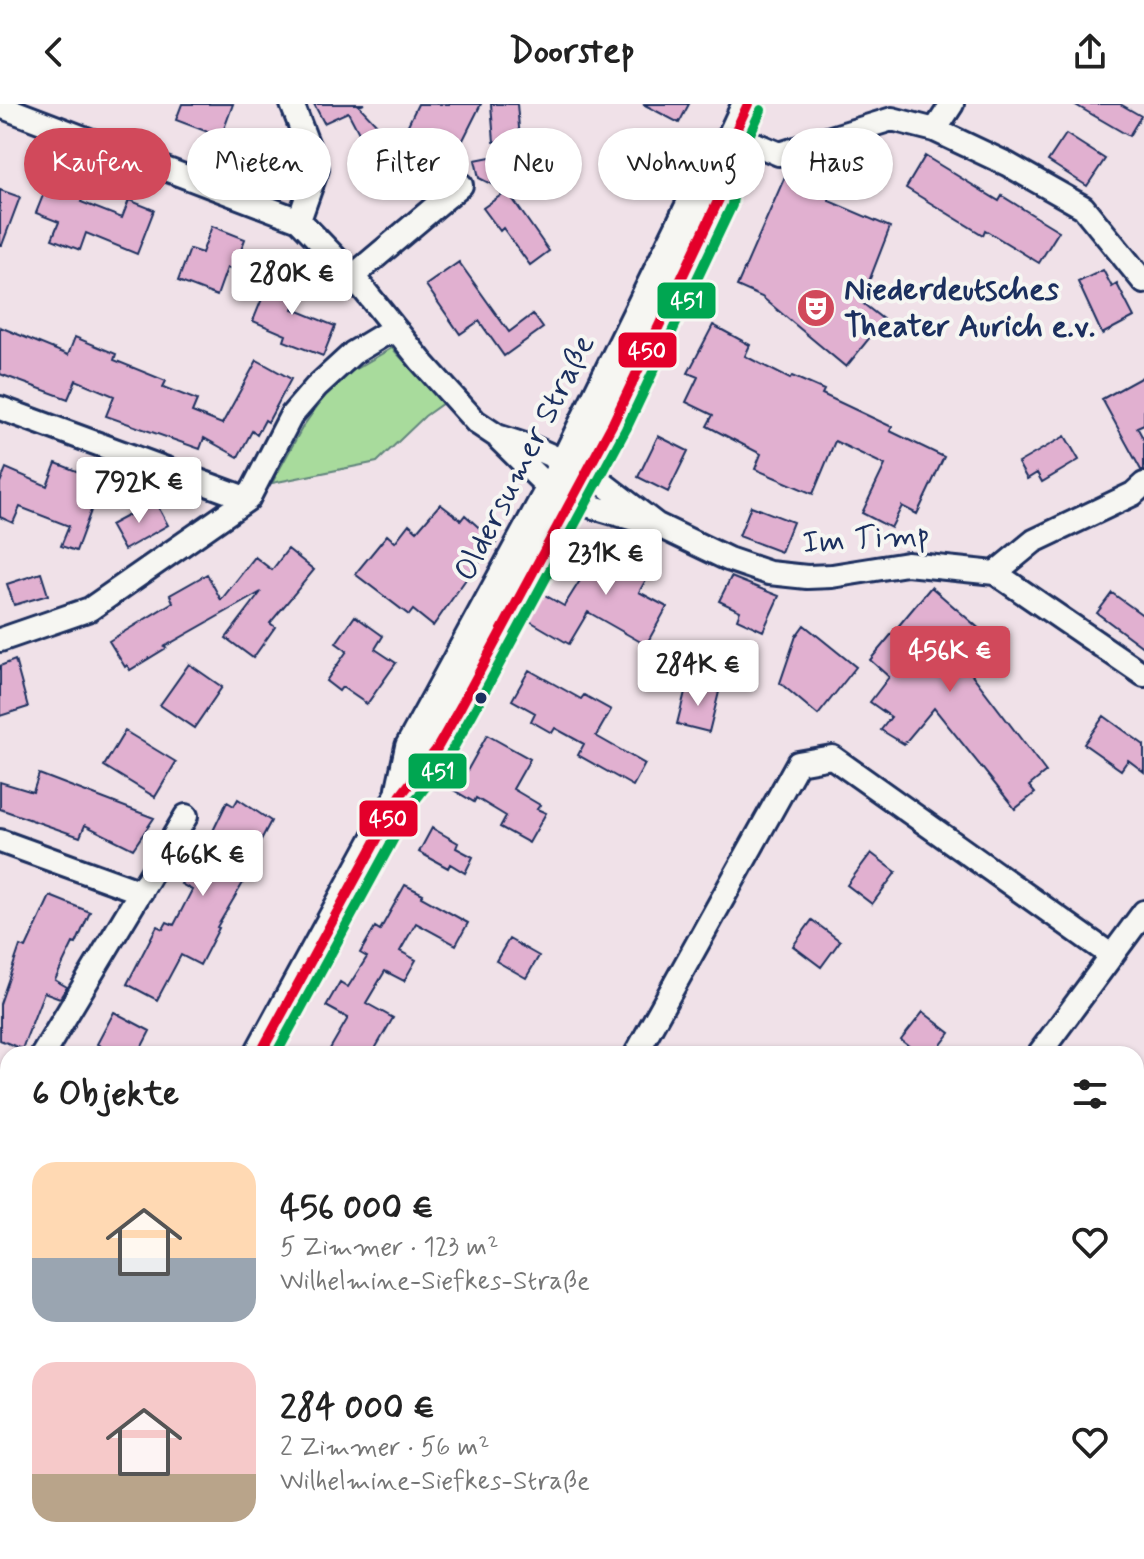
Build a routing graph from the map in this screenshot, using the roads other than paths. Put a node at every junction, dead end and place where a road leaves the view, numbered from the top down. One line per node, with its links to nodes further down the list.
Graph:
1 (292, 104): 10 (street)
2 (748, 104): 5 (main road, Oldersumer Straße)
3 (952, 104): 6 (street)
4 (0, 106): 10 (street)
5 (737, 128)
6 (935, 130): 7 (street); 12 (street)
7 (765, 152)
8 (443, 200): 11 (street)
9 (718, 200): 16 (main road, Oldersumer Straße)
10 (299, 220): 11 (street)
11 (353, 276): 13 (street)
12 (1144, 282)
13 (398, 332): 15 (street); 19 (street)
14 (0, 408): 19 (street)
15 (497, 436): 16 (street, Im Timp); 18 (street)
16 (577, 467): 18 (main road, Oldersumer Straße); 20 (street, Im Timp)
17 (1144, 484): 21 (street)
18 (562, 496): 20 (street); 30 (main road, Oldersumer Straße)
19 (248, 499): 22 (street)
20 (657, 525): 21 (street, Im Timp)
21 (995, 573): 23 (street, Im Timp)
22 (0, 640)
23 (1144, 675)
24 (186, 816): 26 (street)
25 (0, 841): 26 (street)
26 (141, 892): 29 (street)
27 (1144, 912): 28 (street)
28 (1112, 956): 31 (street); 32 (street)
29 (48, 1046)
30 (264, 1046)
31 (640, 1046)
32 (1045, 1046)

